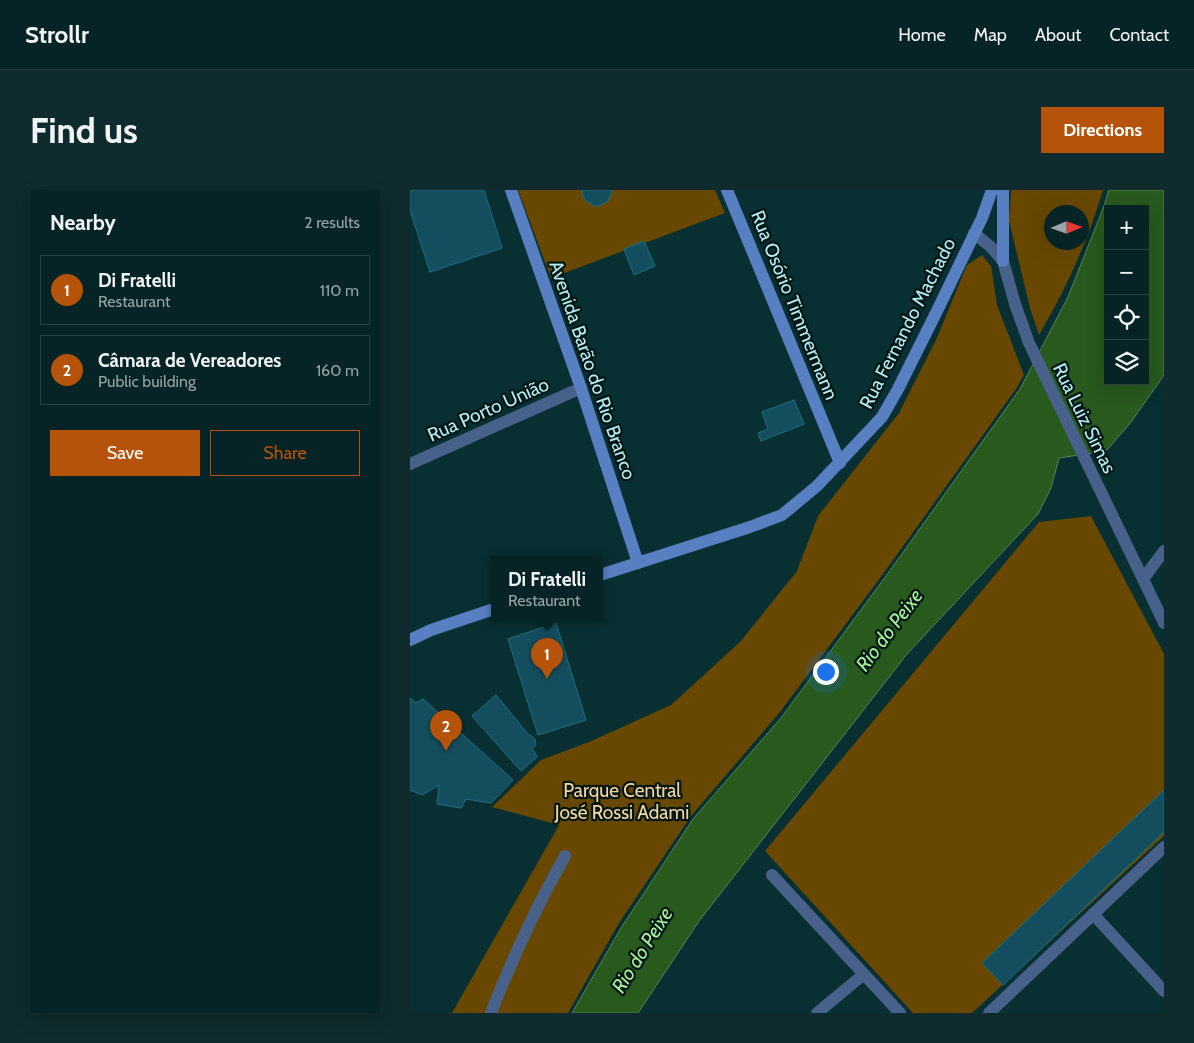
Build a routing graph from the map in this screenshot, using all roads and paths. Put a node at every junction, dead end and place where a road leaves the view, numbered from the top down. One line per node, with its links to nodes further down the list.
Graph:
1 (511, 190): 7 (main road, Avenida Barão do Rio Branco)
2 (727, 190): 8 (main road, Rua Osório Timmermann)
3 (992, 190): 5 (main road, Rua Fernando Machado)
4 (1003, 190): 6 (main road)
5 (974, 233): 6 (street); 8 (main road, Rua Fernando Machado)
6 (1003, 261): 13 (street, Rua Luiz Simas)
7 (581, 388): 9 (street, Rua Porto União); 11 (main road, Avenida Barão do Rio Branco)
8 (840, 463): 11 (main road, Rua Fernando Machado)
9 (410, 464)
10 (1164, 551): 13 (street)
11 (638, 563): 12 (main road, Rua Fernando Machado)
12 (603, 574)
13 (1144, 579): 15 (street, Rua Luiz Simas)
14 (491, 610): 16 (main road)
15 (1164, 623)
16 (410, 640)
17 (1164, 847): 20 (street)
18 (565, 856): 23 (street)
19 (772, 875): 21 (street)
20 (1093, 914): 22 (street); 26 (street)
21 (864, 974): 24 (street); 25 (street)
22 (1164, 991)
23 (491, 1013)
24 (817, 1013)
25 (900, 1013)
26 (989, 1013)

